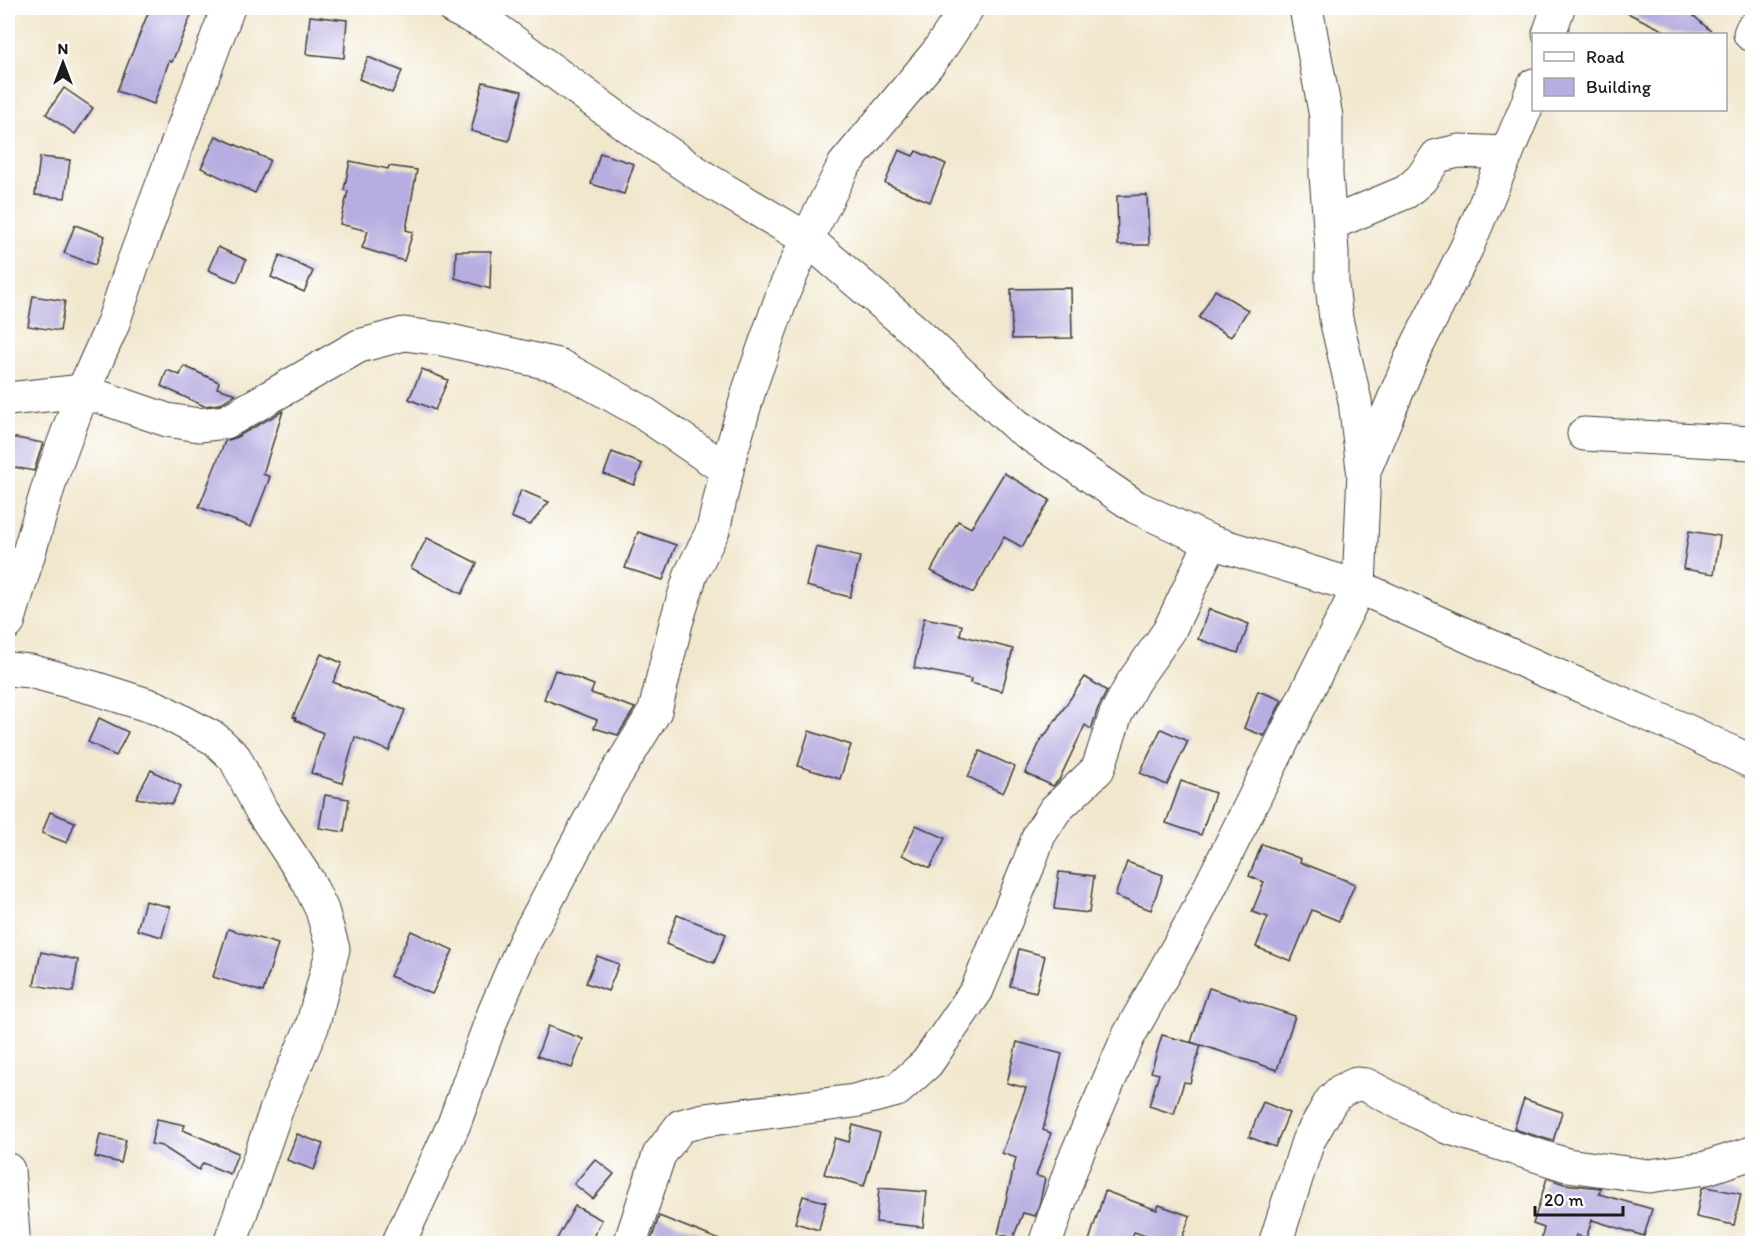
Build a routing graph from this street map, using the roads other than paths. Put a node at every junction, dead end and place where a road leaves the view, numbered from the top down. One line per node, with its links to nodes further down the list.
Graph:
1 (228, 8): 11 (street)
2 (454, 8): 10 (street)
3 (968, 8): 10 (street)
4 (1306, 8): 9 (street)
5 (1558, 8): 6 (street)
6 (1549, 33)
7 (1532, 88): 8 (street)
8 (1507, 153): 9 (street); 16 (street)
9 (1330, 224): 16 (street)
10 (807, 239): 15 (street); 17 (street)
11 (83, 391): 12 (street); 15 (street); 19 (street)
12 (8, 399)
13 (1584, 434): 14 (street)
14 (1752, 443)
15 (727, 470): 26 (street)
16 (1364, 471): 18 (street)
17 (1211, 542): 18 (street); 27 (street)
18 (1359, 587): 21 (street); 28 (street)
19 (8, 623)
20 (8, 669): 25 (street)
21 (1752, 762)
22 (1752, 1152): 29 (street)
23 (8, 1170): 24 (street)
24 (19, 1237)
25 (230, 1244)
26 (398, 1244)
27 (630, 1244)
28 (1045, 1244)
29 (1275, 1244)

